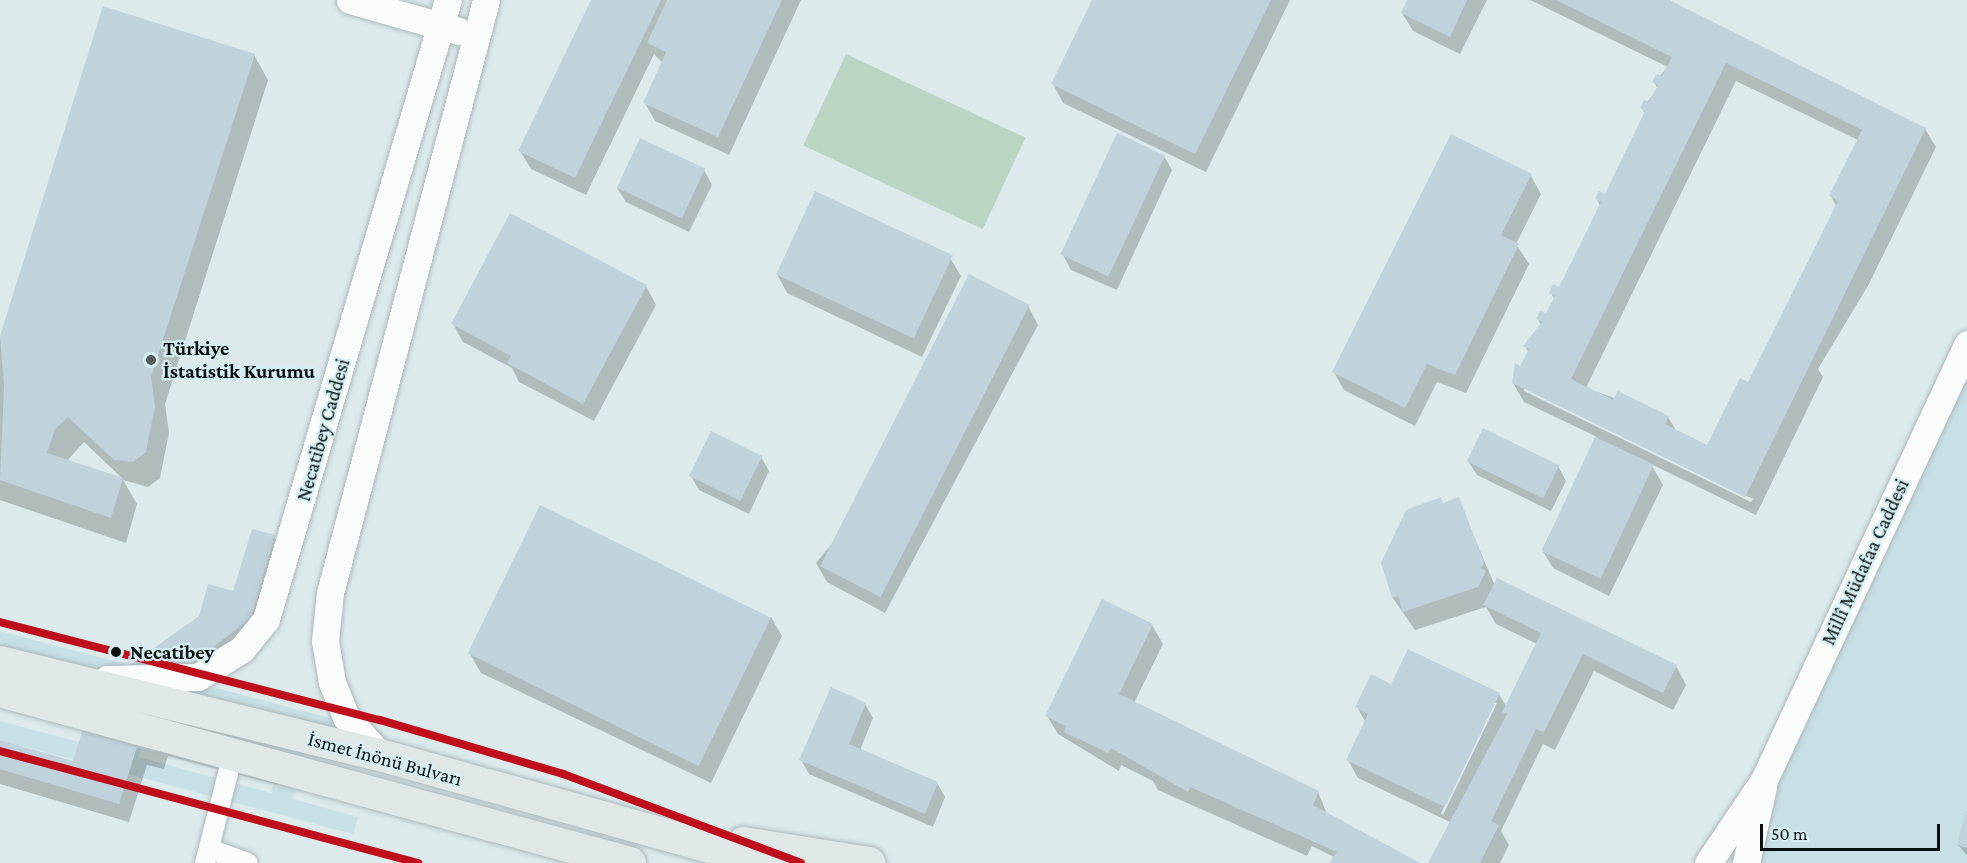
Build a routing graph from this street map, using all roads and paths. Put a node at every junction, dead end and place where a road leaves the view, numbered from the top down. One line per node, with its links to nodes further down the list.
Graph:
1 (350, 0): 4 (main road)
2 (448, 0): 4 (main road, Necatibey Caddesi)
3 (486, 0): 5 (main road)
4 (441, 26): 5 (main road); 8 (main road, Necatibey Caddesi)
5 (477, 36): 10 (main road)
6 (1967, 344): 12 (main road, Millî Müdafaa Caddesi)
7 (0, 662): 8 (main road, İsmet İnönü Bulvarı)
8 (40, 673): 10 (main road, İsmet İnönü Bulvarı)
9 (0, 691): 11 (main road, İsmet İnönü Bulvarı)
10 (380, 755): 13 (main road, İsmet İnönü Bulvarı)
11 (232, 758): 14 (street); 16 (main road, İsmet İnönü Bulvarı)
12 (1764, 780): 19 (main road, Millî Müdafaa Caddesi); 20 (main road, Millî Müdafaa Caddesi)
13 (647, 830): 17 (main road, İsmet İnönü Bulvarı); 18 (main road)
14 (207, 856): 15 (street)
15 (247, 863)
16 (630, 863)
17 (768, 863)
18 (869, 863)
19 (1708, 863)
20 (1746, 863)

